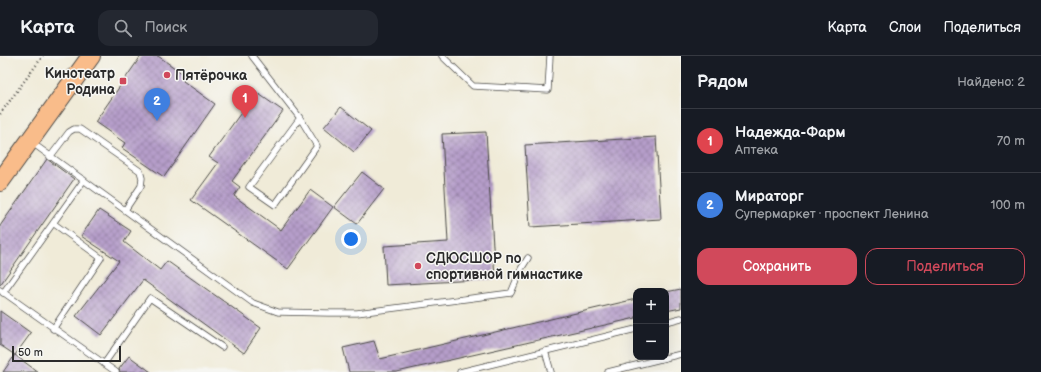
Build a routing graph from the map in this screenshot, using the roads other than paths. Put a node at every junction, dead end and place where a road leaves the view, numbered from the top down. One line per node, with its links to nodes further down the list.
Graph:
1 (92, 56): 6 (main road)
2 (252, 56): 5 (lane)
3 (442, 56): 4 (lane)
4 (550, 56)
5 (300, 118): 5 (lane)
6 (29, 141): 7 (lane); 9 (main road)
7 (50, 157): 8 (lane); 10 (lane)
8 (84, 180): 10 (lane); 11 (lane)
9 (0, 182)
10 (125, 210): 12 (lane)
11 (53, 223): 13 (lane); 16 (lane)
12 (528, 258)
13 (2, 292): 16 (lane)
14 (681, 318): 15 (lane)
15 (669, 321)
16 (54, 329): 21 (lane)
17 (633, 330): 19 (lane)
18 (222, 347): 21 (lane)
19 (545, 351): 23 (lane); 24 (lane)
20 (681, 354): 25 (lane)
21 (104, 364): 22 (lane)
22 (116, 372)
23 (460, 372)
24 (551, 372)
25 (608, 372)

